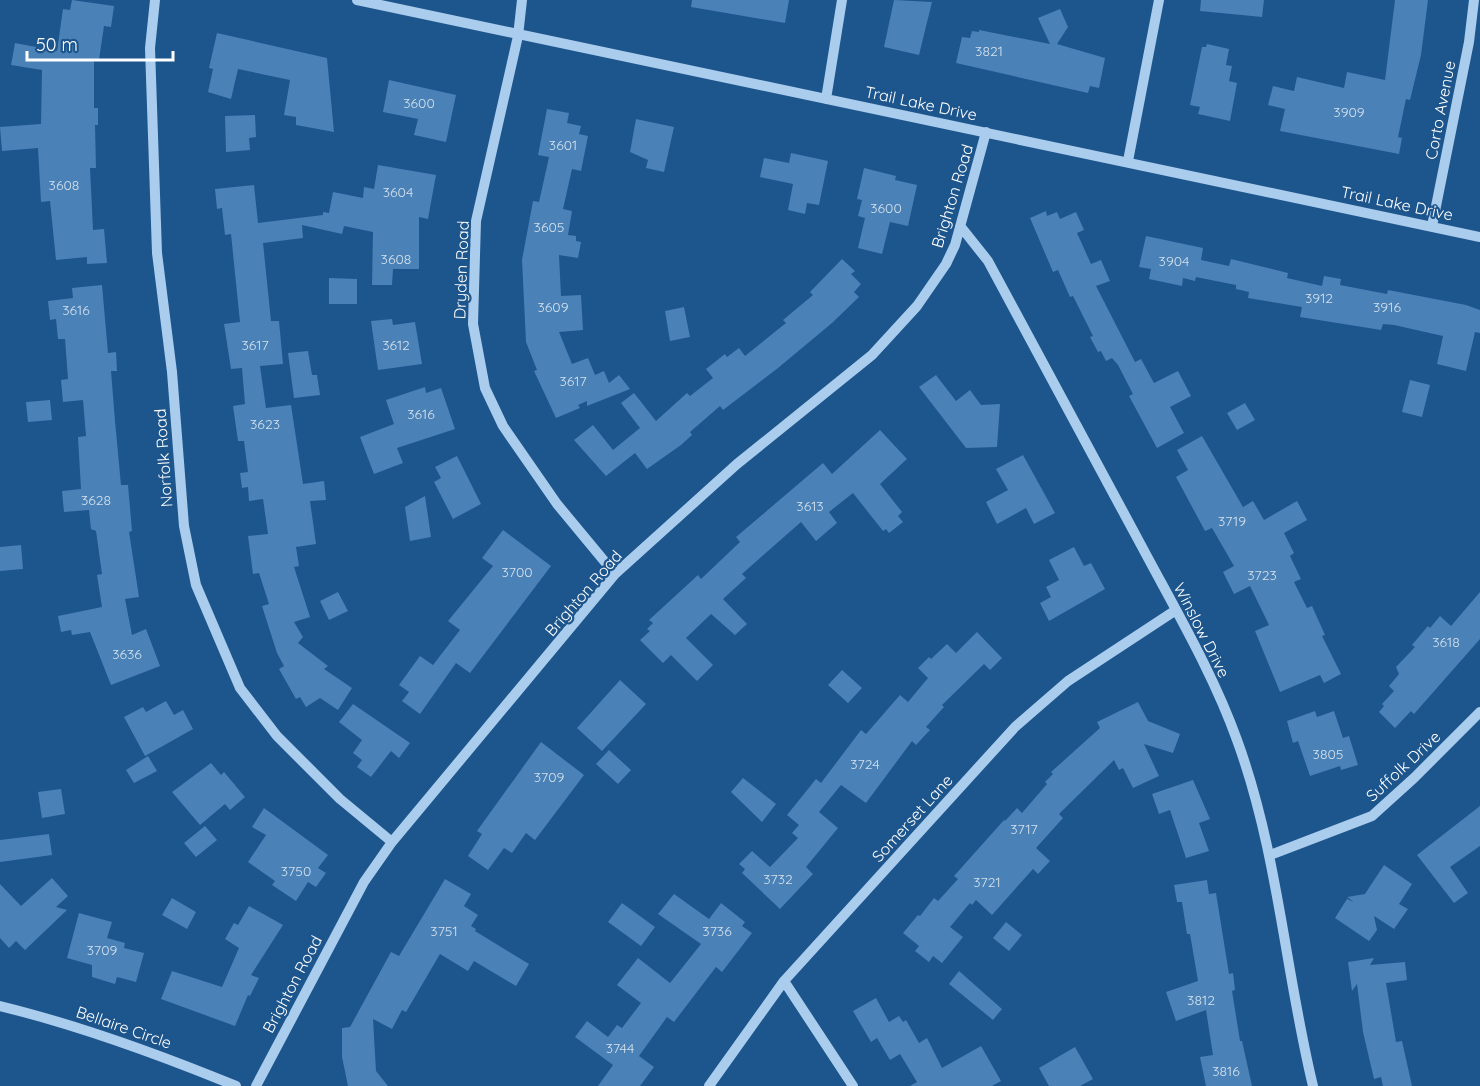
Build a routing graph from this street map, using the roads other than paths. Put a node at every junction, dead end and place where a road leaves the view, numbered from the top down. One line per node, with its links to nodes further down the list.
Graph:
1 (155, 0): 17 (street, Norfolk Road)
2 (357, 0): 7 (street, Trail Lake Drive)
3 (522, 0): 7 (street, Dryden Road)
4 (843, 0): 8 (street)
5 (1159, 0): 10 (street)
6 (1474, 0): 11 (street, Corto Avenue)
7 (518, 36): 8 (street, Trail Lake Drive); 14 (street, Dryden Road)
8 (826, 99): 9 (street, Trail Lake Drive)
9 (986, 132): 10 (street, Trail Lake Drive); 12 (street, Brighton Road)
10 (1128, 161): 11 (street, Trail Lake Drive)
11 (1431, 226): 13 (street, Trail Lake Drive)
12 (961, 227): 14 (street, Brighton Road); 15 (street, Winslow Drive)
13 (1480, 237)
14 (615, 574): 17 (street, Brighton Road)
15 (1176, 610): 18 (street, Winslow Drive); 19 (street, Somerset Lane)
16 (1480, 712): 18 (street, Suffolk Drive)
17 (392, 842): 22 (street, Brighton Road)
18 (1270, 855): 25 (street, Winslow Drive)
19 (784, 981): 23 (street, Somerset Lane); 24 (street)
20 (0, 1006): 21 (street, Bellaire Circle)
21 (236, 1086)
22 (256, 1086)
23 (709, 1086)
24 (853, 1086)
25 (1313, 1086)

